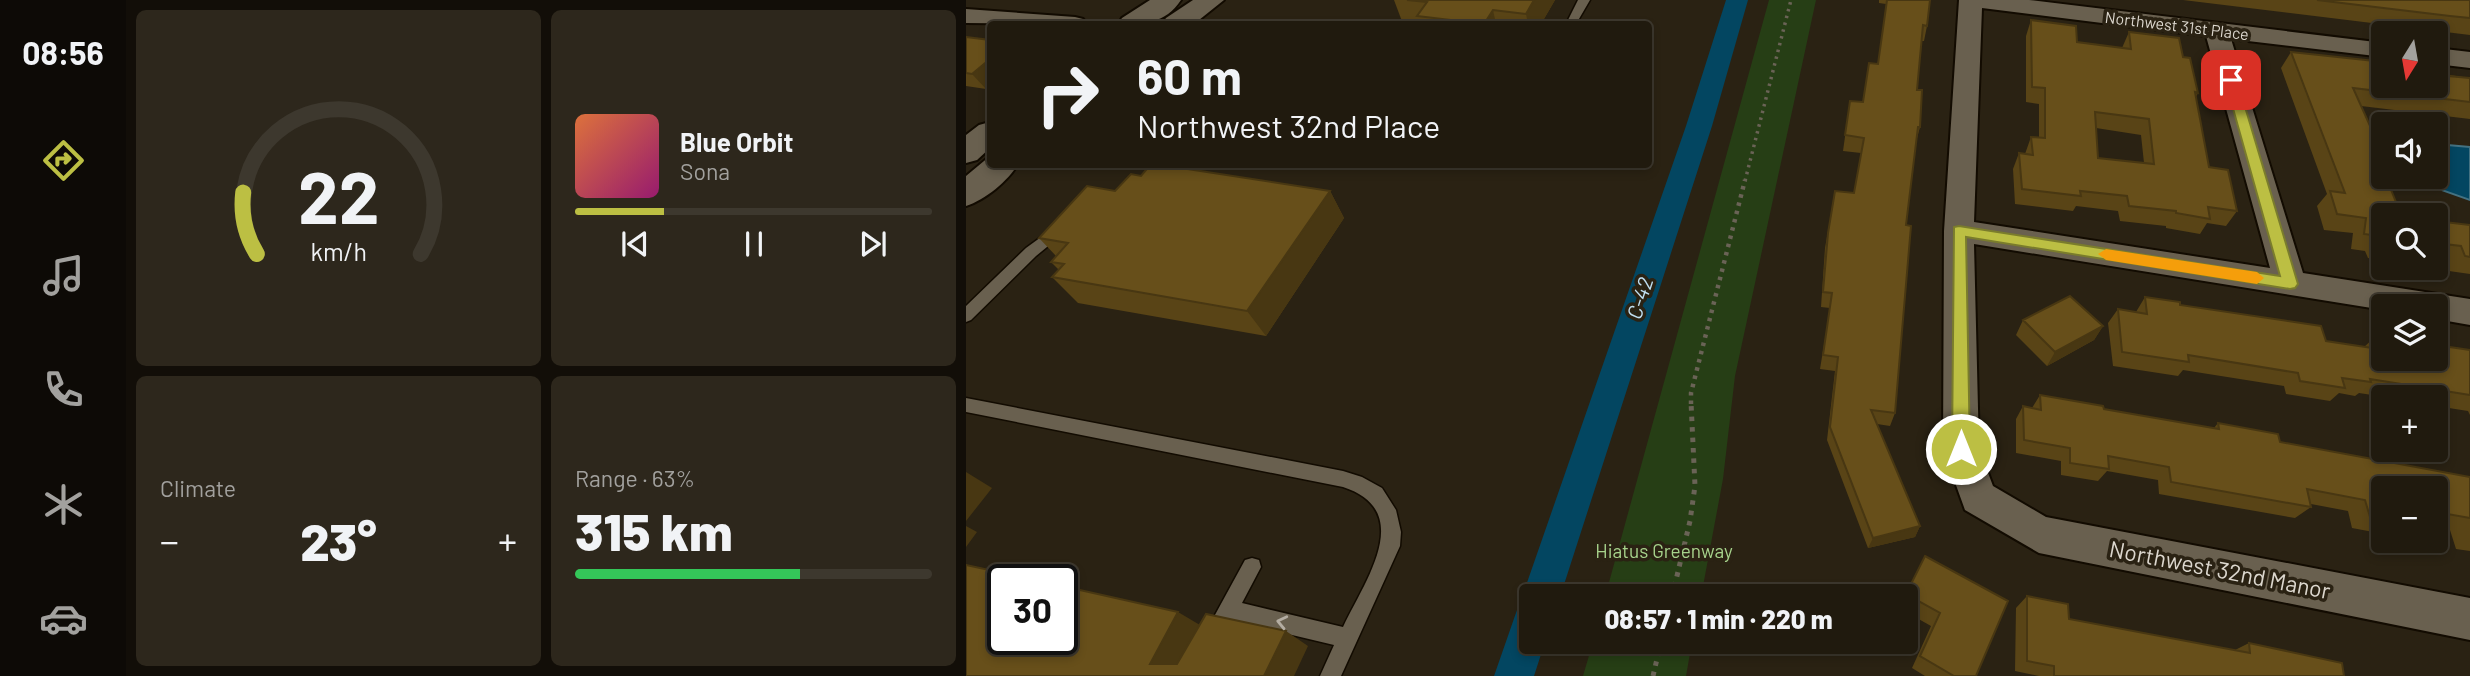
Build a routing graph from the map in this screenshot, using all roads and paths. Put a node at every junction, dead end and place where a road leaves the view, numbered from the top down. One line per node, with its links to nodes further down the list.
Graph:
1 (1016, 0): 8 (street)
2 (1168, 0): 10 (main road)
3 (1211, 0): 11 (main road)
4 (1584, 0): 12 (lane)
5 (1791, 0): 32 (path)
6 (1971, 0): 13 (street, Northwest 31st Place); 24 (street)
7 (966, 16): 8 (street)
8 (991, 18): 9 (street)
9 (1033, 21)
10 (1136, 21)
11 (1180, 21)
12 (1573, 21)
13 (2217, 29): 14 (street, Northwest 31st Place); 25 (street)
14 (2371, 48)
15 (2448, 57): 16 (street)
16 (2470, 60)
17 (987, 134): 18 (main road)
18 (966, 152)
19 (997, 168): 22 (main road)
20 (1184, 168): 21 (lane)
21 (1153, 183)
22 (966, 194)
23 (1073, 218): 29 (lane)
24 (1959, 231): 25 (street); 34 (street, Northwest 32nd Manor)
25 (2290, 284): 26 (street)
26 (2371, 296)
27 (2448, 308): 28 (street)
28 (2470, 312)
29 (966, 316)
30 (966, 405): 35 (lane)
31 (1252, 567): 33 (lane)
32 (1675, 584)
33 (1228, 610): 35 (lane, one-way to 33); 36 (lane)
34 (2470, 619)
35 (1349, 638): 38 (lane)
36 (1205, 652)
37 (1658, 654): 39 (path)
38 (1330, 676)
39 (1653, 676)

